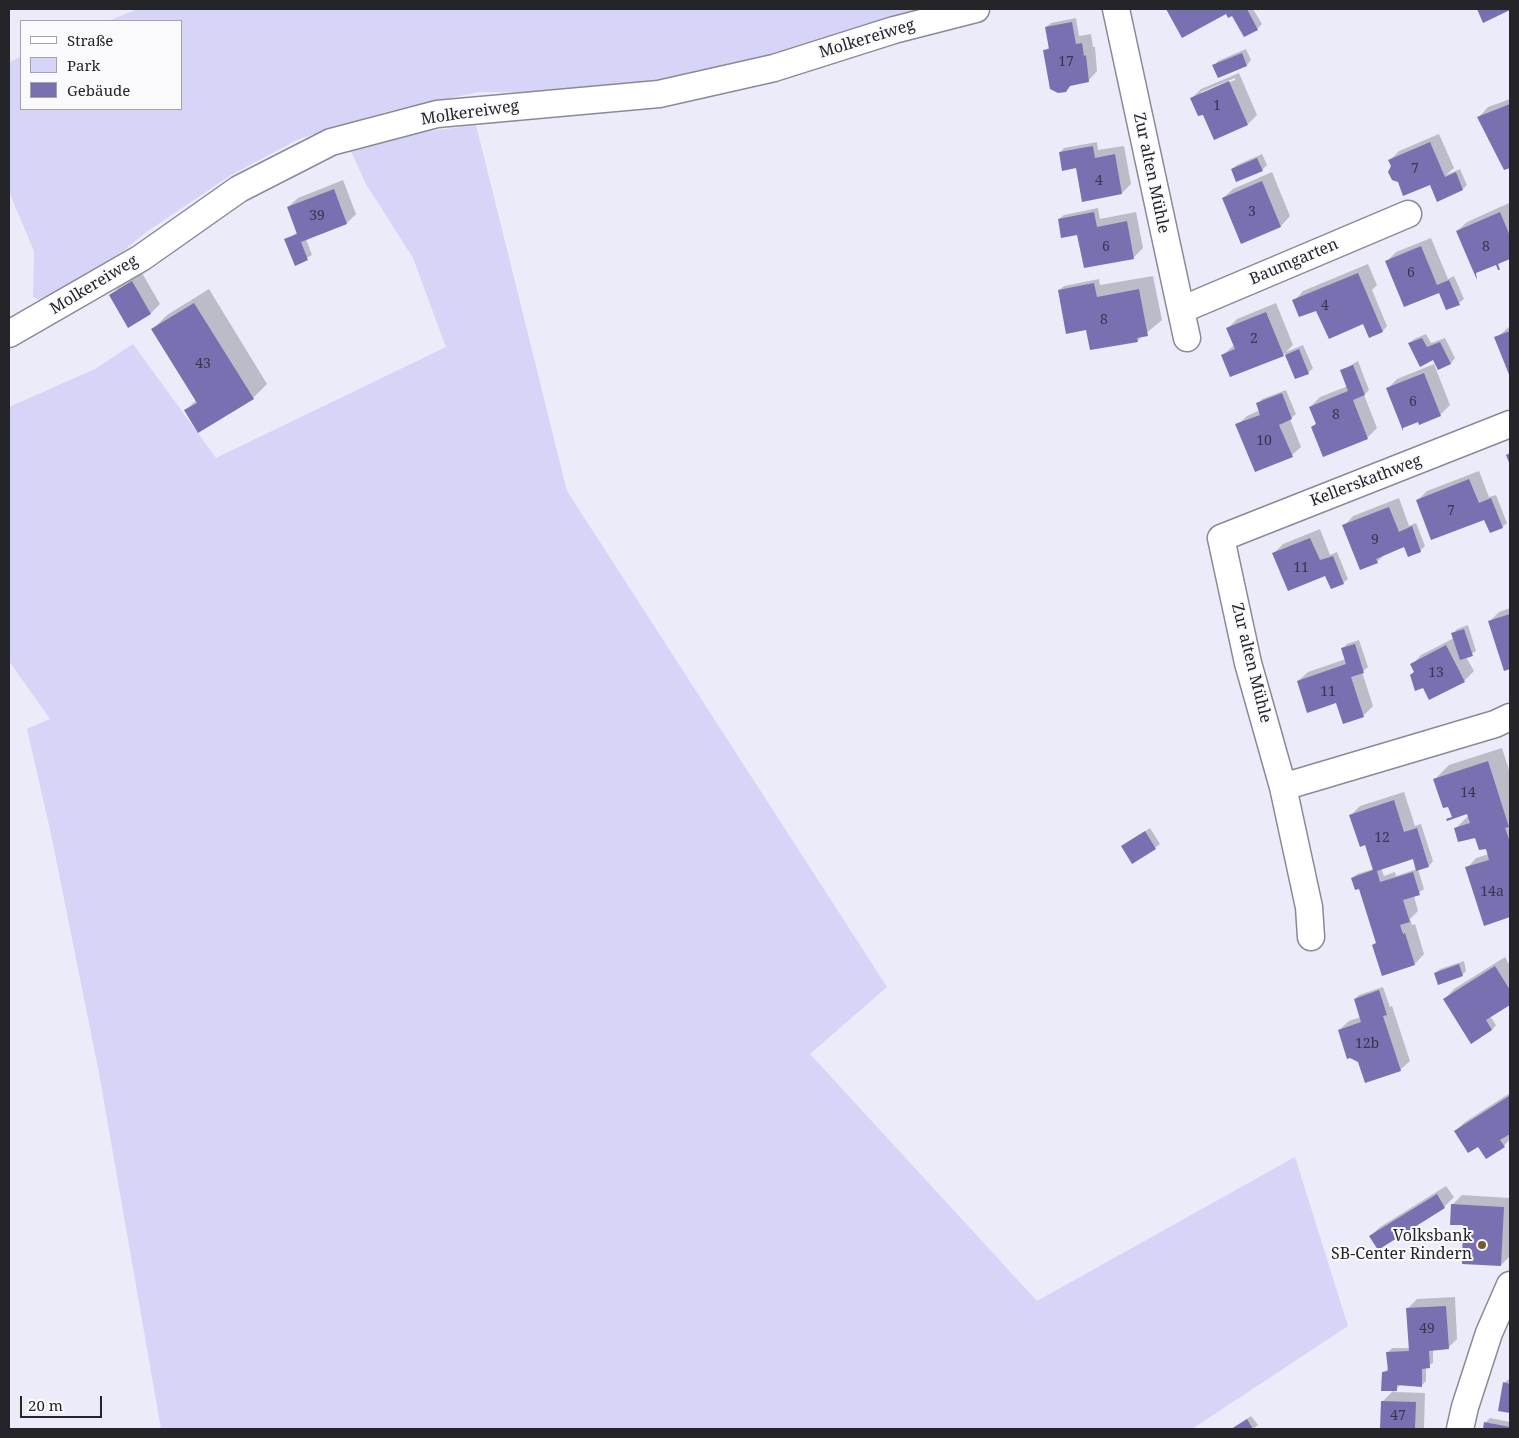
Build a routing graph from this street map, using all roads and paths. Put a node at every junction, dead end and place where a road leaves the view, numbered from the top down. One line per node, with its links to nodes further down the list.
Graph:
1 (976, 9): 5 (street, Molkereiweg)
2 (1116, 9): 4 (street, Zur alten Mühle)
3 (1408, 214): 4 (street, Baumgarten)
4 (1181, 310): 6 (street, Zur alten Mühle)
5 (9, 334)
6 (1187, 338)
7 (1510, 424): 8 (street, Kellerskathweg)
8 (1221, 538): 10 (street, Zur alten Mühle)
9 (1510, 717): 10 (street)
10 (1283, 788): 11 (street, Zur alten Mühle)
11 (1311, 937)
12 (1510, 1285): 13 (street)
13 (1460, 1429)

